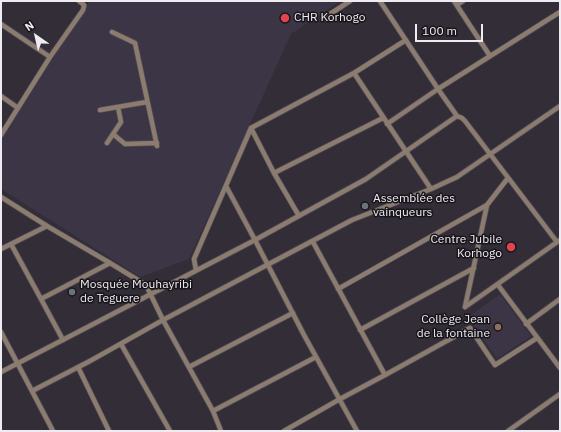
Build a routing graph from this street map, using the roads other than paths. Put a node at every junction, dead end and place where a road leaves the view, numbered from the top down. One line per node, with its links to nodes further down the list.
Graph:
1 (79, 1): 12 (street)
2 (350, 1): 7 (street)
3 (380, 1): 10 (street)
4 (463, 1): 5 (street)
5 (455, 3): 11 (street)
6 (560, 12): 11 (street)
7 (327, 16)
8 (1, 24): 12 (street)
9 (112, 32): 16 (street)
10 (406, 40): 13 (street); 14 (street)
11 (490, 56): 14 (street)
12 (50, 57): 19 (street)
13 (354, 73): 22 (street); 24 (street)
14 (438, 89): 21 (street); 23 (street)
15 (1, 96): 19 (street)
16 (147, 102): 18 (street); 25 (street)
17 (560, 106): 29 (street)
18 (118, 107): 20 (street); 25 (street)
19 (18, 108): 26 (street)
20 (100, 110)
21 (457, 116): 28 (street); 29 (street)
22 (383, 118): 23 (street); 30 (street)
23 (387, 124): 28 (street)
24 (251, 128): 30 (street); 32 (street)
25 (113, 134): 27 (street)
26 (1, 135)
27 (107, 143)
28 (406, 152): 33 (street); 36 (street)
29 (490, 154): 31 (street); 33 (street)
30 (274, 173): 36 (street)
31 (508, 178): 35 (street); 39 (street)
32 (226, 186): 38 (street); 46 (street)
33 (431, 189): 40 (street)
34 (1, 197): 37 (street)
35 (487, 205): 45 (street); 48 (street)
36 (299, 216): 38 (street)
37 (47, 226): 41 (street); 43 (street)
38 (255, 240): 44 (street); 46 (street)
39 (558, 241): 47 (street)
40 (313, 242): 44 (street); 48 (street)
41 (11, 244): 42 (street); 50 (street)
42 (1, 249)
43 (110, 262): 49 (street); 50 (street)
44 (267, 265): 52 (street); 53 (street)
45 (474, 268): 47 (street); 55 (street)
46 (196, 270): 49 (street)
47 (498, 285): 54 (street)
48 (338, 289): 55 (street)
49 (150, 295): 53 (street); 58 (street)
50 (41, 299): 58 (street)
51 (560, 299): 54 (street)
52 (292, 313): 60 (street); 63 (street)
53 (163, 320): 59 (street); 63 (street)
54 (526, 324): 57 (street)
55 (360, 330): 66 (street)
56 (1, 332): 61 (street)
57 (537, 338): 64 (street); 66 (street)
58 (63, 340): 61 (street)
59 (121, 344): 62 (street); 73 (street)
60 (316, 357): 69 (street); 70 (street)
61 (18, 363): 65 (street); 67 (street)
62 (78, 367): 67 (street); 72 (street)
63 (189, 367): 70 (street)
64 (560, 368)
65 (1, 372)
66 (385, 375): 69 (street)
67 (32, 391): 71 (street)
68 (560, 394): 77 (street)
69 (340, 399): 75 (street); 76 (street)
70 (213, 411): 74 (street)
71 (53, 431)
72 (109, 431)
73 (170, 431)
74 (221, 431)
75 (284, 431)
76 (357, 431)
77 (508, 431)

